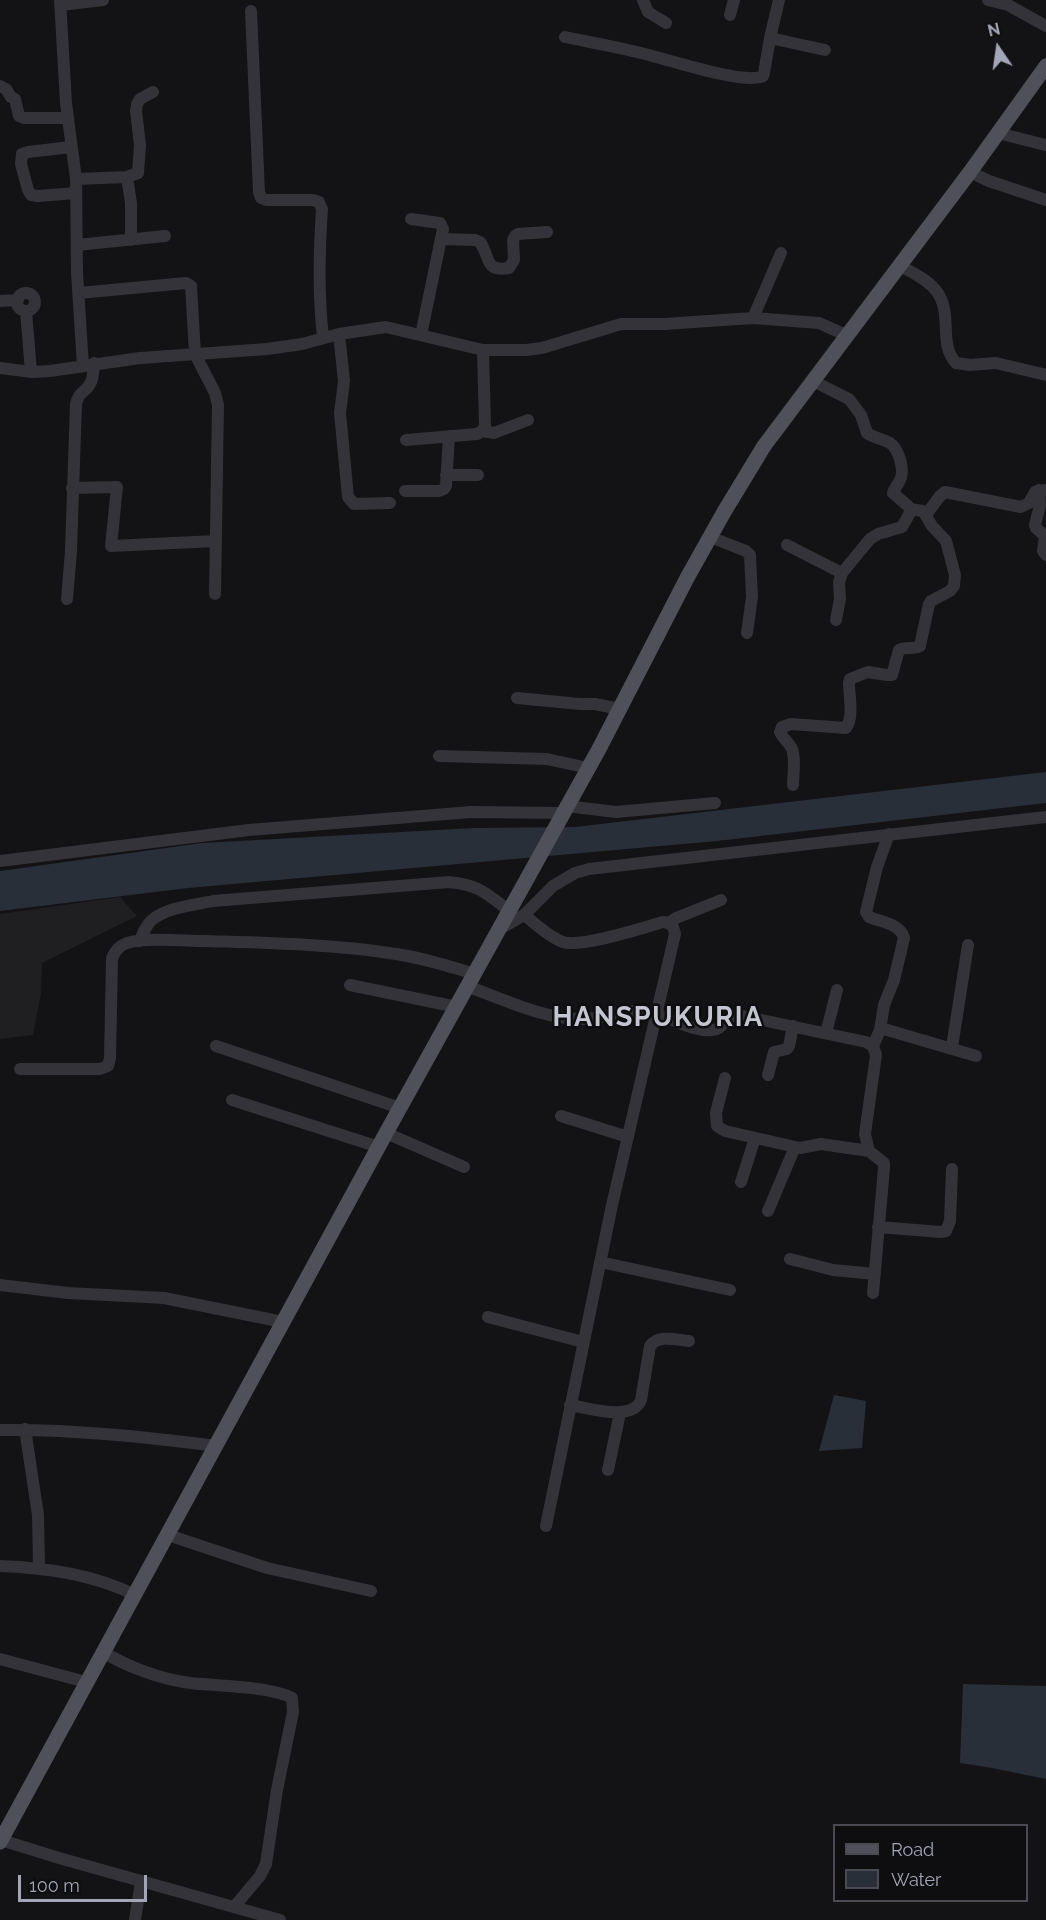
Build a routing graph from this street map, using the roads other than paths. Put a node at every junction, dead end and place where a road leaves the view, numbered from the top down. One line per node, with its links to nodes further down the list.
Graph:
1 (103, 0): 6 (street)
2 (643, 0): 9 (street)
3 (734, 0): 8 (street)
4 (779, 0): 12 (street)
5 (988, 0): 10 (street)
6 (61, 2): 17 (street)
7 (251, 11): 40 (street)
8 (730, 15)
9 (666, 23)
10 (1046, 26)
11 (565, 37): 12 (street)
12 (770, 38): 13 (street)
13 (825, 50)
14 (1046, 66): 18 (main road)
15 (0, 86): 17 (street)
16 (153, 92): 22 (street)
17 (67, 118): 20 (street)
18 (998, 133): 19 (street); 21 (main road)
19 (1045, 145)
20 (71, 147): 23 (street); 24 (street)
21 (970, 172): 25 (street); 33 (main road)
22 (128, 177): 23 (street); 30 (street)
23 (76, 180): 24 (street)
24 (76, 193): 31 (street)
25 (1046, 200)
26 (411, 219): 29 (street)
27 (548, 232): 29 (street)
28 (165, 236): 30 (street)
29 (441, 239): 38 (street)
30 (131, 240): 31 (street)
31 (77, 245): 34 (street)
32 (781, 253): 36 (street)
33 (899, 264): 39 (main road); 46 (street)
34 (79, 293): 42 (street); 43 (street)
35 (0, 301): 45 (street)
36 (753, 318): 39 (street); 41 (street)
37 (339, 334): 38 (street); 40 (street); 57 (street)
38 (421, 335): 41 (street)
39 (848, 336): 47 (main road)
40 (323, 337): 42 (street)
41 (483, 350): 49 (street)
42 (195, 354): 43 (street); 61 (street)
43 (88, 364): 45 (street); 54 (street)
44 (0, 368): 45 (street)
45 (31, 372)
46 (1046, 375)
47 (813, 381): 58 (street); 60 (main road)
48 (528, 420): 49 (street)
49 (482, 431): 50 (street)
50 (449, 436): 51 (street); 52 (street)
51 (406, 440)
52 (446, 475): 53 (street); 56 (street)
53 (478, 475)
54 (72, 488): 61 (street); 66 (street)
55 (1042, 490): 59 (street); 63 (street)
56 (405, 491)
57 (390, 503)
58 (910, 508): 59 (street); 64 (street)
59 (926, 515): 73 (street)
60 (710, 537): 68 (street); 70 (main road)
61 (216, 541): 65 (street)
62 (787, 545): 64 (street)
63 (1046, 555)
64 (842, 573): 67 (street)
65 (215, 594)
66 (67, 599)
67 (836, 620)
68 (747, 633)
69 (517, 699): 70 (street)
70 (620, 709): 72 (main road)
71 (440, 756): 72 (street)
72 (588, 768): 75 (main road)
73 (793, 785)
74 (715, 802): 75 (street)
75 (562, 813): 78 (street); 80 (main road)
76 (1046, 817): 77 (street)
77 (890, 834): 81 (street); 92 (street)
78 (0, 861)
79 (722, 900): 82 (street)
80 (508, 910): 83 (main road); 84 (street)
81 (524, 915): 82 (street); 83 (street)
82 (669, 923): 90 (street)
83 (498, 930): 86 (main road)
84 (140, 940): 86 (street); 98 (street)
85 (968, 945): 96 (street)
86 (472, 980): 89 (main road); 90 (street)
87 (350, 985): 89 (street)
88 (837, 990): 93 (street)
89 (457, 1007): 102 (main road)
90 (657, 1014): 91 (street); 105 (street)
91 (793, 1026): 93 (street); 99 (street)
92 (880, 1030): 95 (street); 96 (street)
93 (826, 1034): 95 (street)
94 (216, 1046): 102 (street)
95 (873, 1046): 109 (street)
96 (952, 1047): 97 (street)
97 (976, 1056)
98 (20, 1069)
99 (768, 1075)
100 (725, 1078): 106 (street)
101 (232, 1100): 107 (street)
102 (400, 1108): 104 (main road)
103 (561, 1116): 105 (street)
104 (386, 1133): 107 (main road); 110 (street)
105 (628, 1137): 116 (street)
106 (755, 1138): 108 (street); 112 (street)
107 (378, 1147): 122 (main road)
108 (795, 1147): 109 (street); 113 (street)
109 (869, 1151): 114 (street)
110 (464, 1167)
111 (952, 1170): 114 (street)
112 (741, 1182)
113 (768, 1211)
114 (878, 1227): 117 (street)
115 (790, 1259): 117 (street)
116 (600, 1262): 119 (street); 124 (street)
117 (874, 1274): 120 (street)
118 (0, 1285): 122 (street)
119 (730, 1290)
120 (873, 1293)
121 (488, 1317): 124 (street)
122 (283, 1322): 129 (main road)
123 (689, 1341): 126 (street)
124 (584, 1342): 125 (street)
125 (570, 1405): 126 (street); 131 (street)
126 (620, 1413): 130 (street)
127 (0, 1430): 128 (street)
128 (25, 1430): 129 (street); 134 (street)
129 (217, 1446): 132 (main road)
130 (608, 1470)
131 (546, 1526)
132 (168, 1535): 135 (street); 136 (main road)
133 (0, 1566): 134 (street)
134 (39, 1569): 136 (street)
135 (371, 1591)
136 (135, 1595): 137 (main road)
137 (102, 1652): 139 (main road); 142 (street)
138 (0, 1659): 139 (street)
139 (86, 1682): 140 (main road)
140 (0, 1841): 141 (street)
141 (141, 1881): 142 (street); 143 (street)
142 (234, 1907): 144 (street)
143 (135, 1920)
144 (278, 1920)

